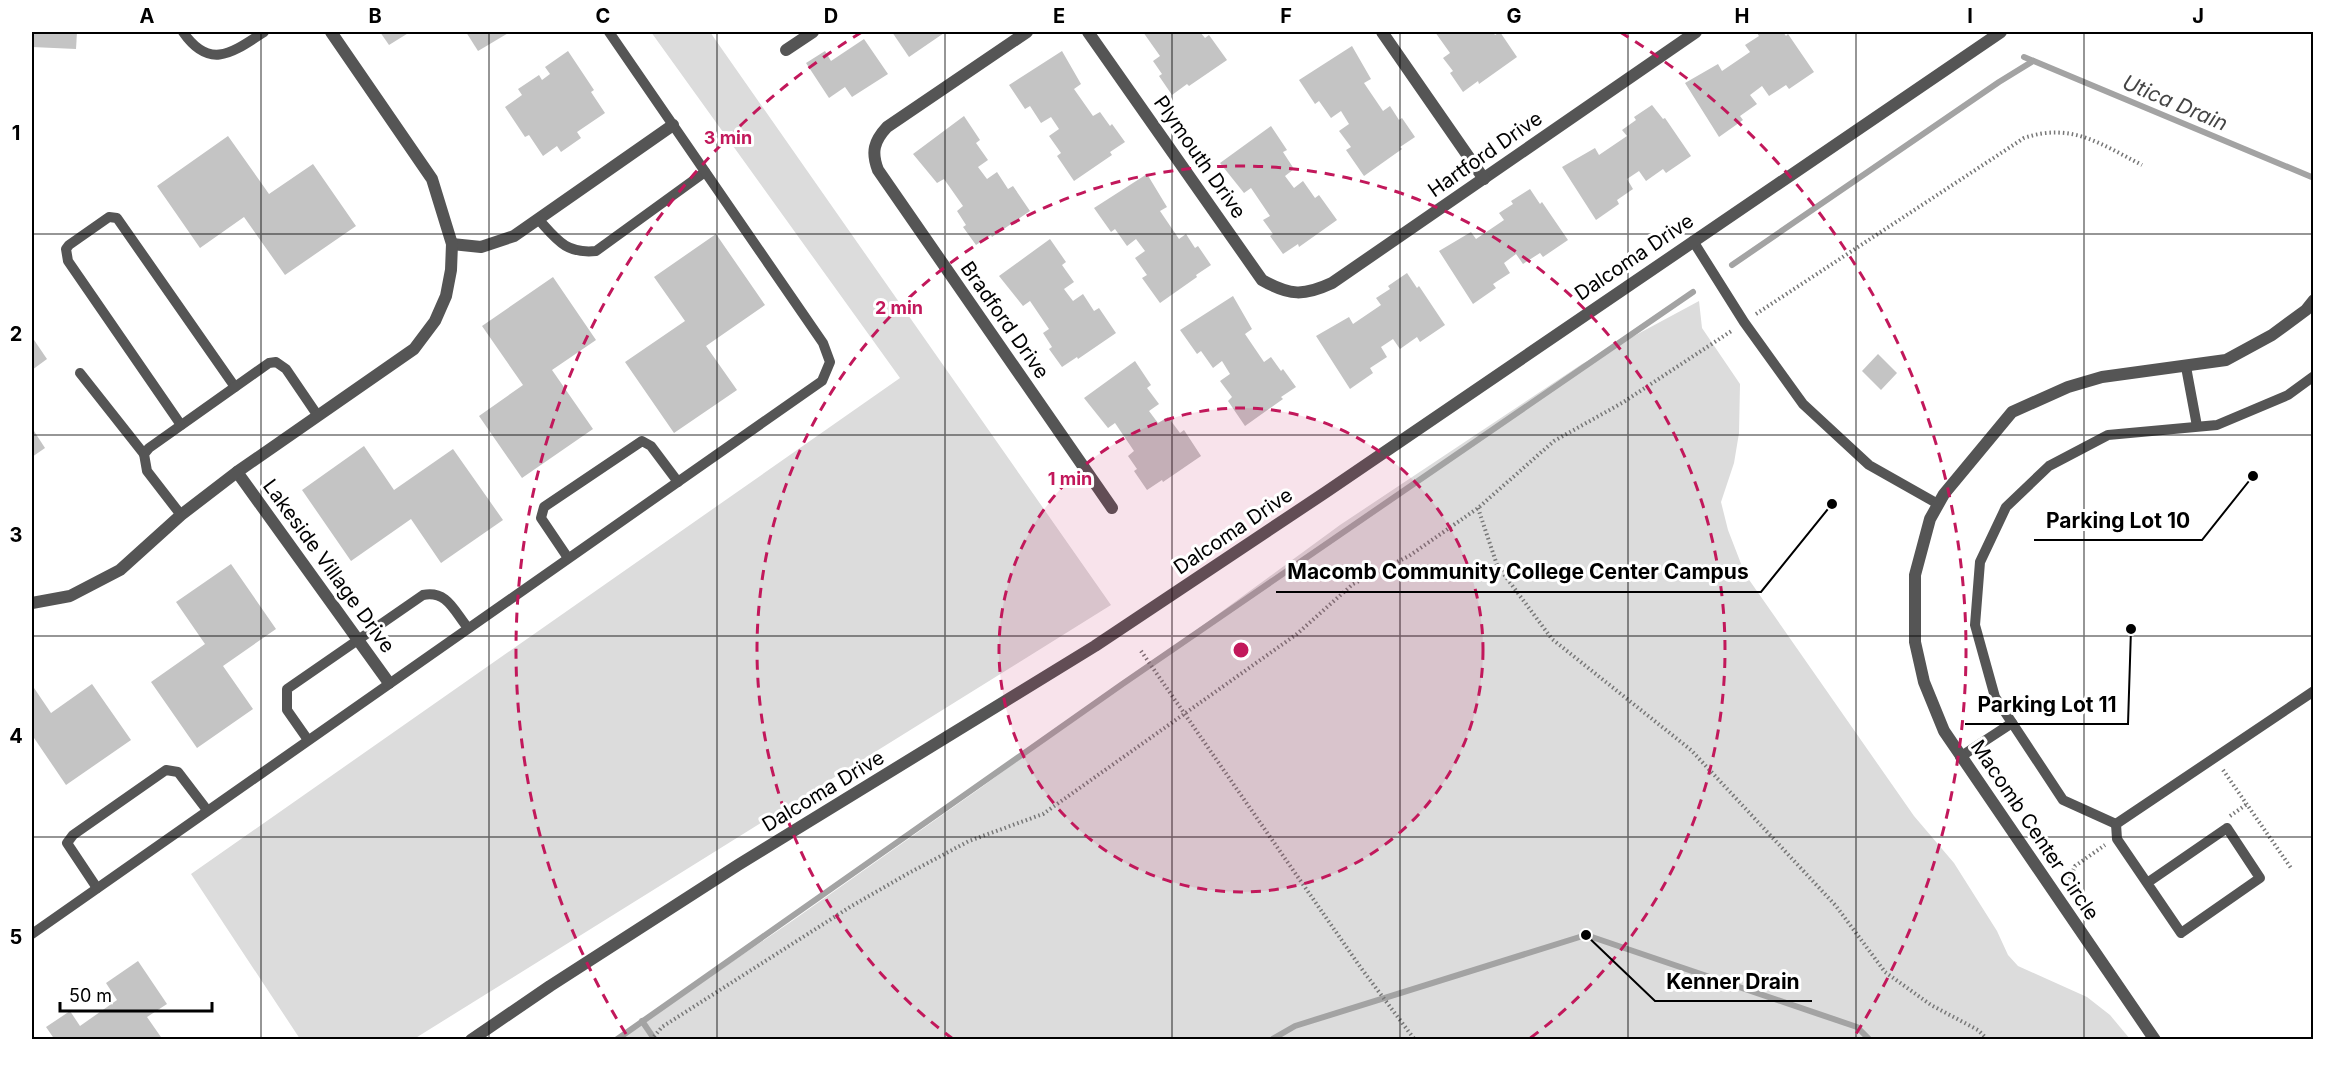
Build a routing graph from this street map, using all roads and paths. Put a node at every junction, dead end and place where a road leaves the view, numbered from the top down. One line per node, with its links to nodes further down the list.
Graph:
1 (183, 32): 10 (lane)
2 (330, 32): 18 (street, Lakeside Village Drive)
3 (609, 32): 12 (lane)
4 (813, 32): 11 (street)
5 (1027, 32): 33 (street, Bradford Drive)
6 (1088, 32): 19 (street, Plymouth Drive)
7 (1382, 32): 15 (street)
8 (1696, 32): 15 (street, Hartford Drive)
9 (2001, 32): 17 (street, Dalcoma Drive)
10 (257, 33)
11 (786, 50)
12 (673, 125): 14 (lane); 16 (street)
13 (2142, 165): 21 (path)
14 (705, 172): 16 (lane); 31 (lane)
15 (1484, 179): 19 (street, Hartford Drive)
16 (539, 220): 18 (street)
17 (1693, 241): 21 (lane); 56 (street, Dalcoma Drive)
18 (452, 244): 26 (street, Lakeside Village Drive)
19 (1290, 292)
20 (2313, 300): 22 (street, Macomb Center Circle)
21 (1744, 322): 32 (lane); 34 (path)
22 (2186, 367): 28 (lane); 32 (street, Macomb Center Circle)
23 (80, 373): 29 (lane)
24 (2313, 376): 28 (lane)
25 (235, 387): 26 (lane); 27 (lane); 27 (lane)
26 (318, 417): 30 (street, Lakeside Village Drive)
27 (181, 425): 29 (lane)
28 (2197, 426): 44 (lane)
29 (144, 454): 35 (lane)
30 (237, 472): 35 (street, Lakeside Village Drive); 39 (street, Lakeside Village Drive)
31 (678, 482): 36 (lane); 36 (lane)
32 (1938, 504): 46 (street, Macomb Center Circle)
33 (1112, 508)
34 (1478, 508): 43 (path); 59 (path)
35 (182, 515): 37 (street, Lakeside Village Drive)
36 (568, 558): 38 (lane)
37 (32, 603)
38 (468, 628): 39 (lane); 41 (lane)
39 (357, 639): 41 (street, Lakeside Village Drive); 45 (lane)
40 (1142, 651): 43 (path)
41 (389, 683): 45 (lane)
42 (2313, 691): 51 (lane)
43 (1184, 714): 57 (path); 58 (path)
44 (2012, 723): 46 (lane); 51 (lane)
45 (308, 740): 49 (lane)
46 (1960, 757): 60 (street, Macomb Center Circle)
47 (2223, 769): 48 (path)
48 (2247, 804): 50 (path); 52 (path)
49 (207, 810): 54 (lane); 54 (lane)
50 (2228, 817)
51 (2116, 824): 53 (lane)
52 (2291, 868)
53 (2147, 883): 53 (lane)
54 (97, 888): 55 (lane)
55 (32, 934)
56 (471, 1040)
57 (651, 1040)
58 (1414, 1040)
59 (1988, 1040)
60 (2155, 1040)

